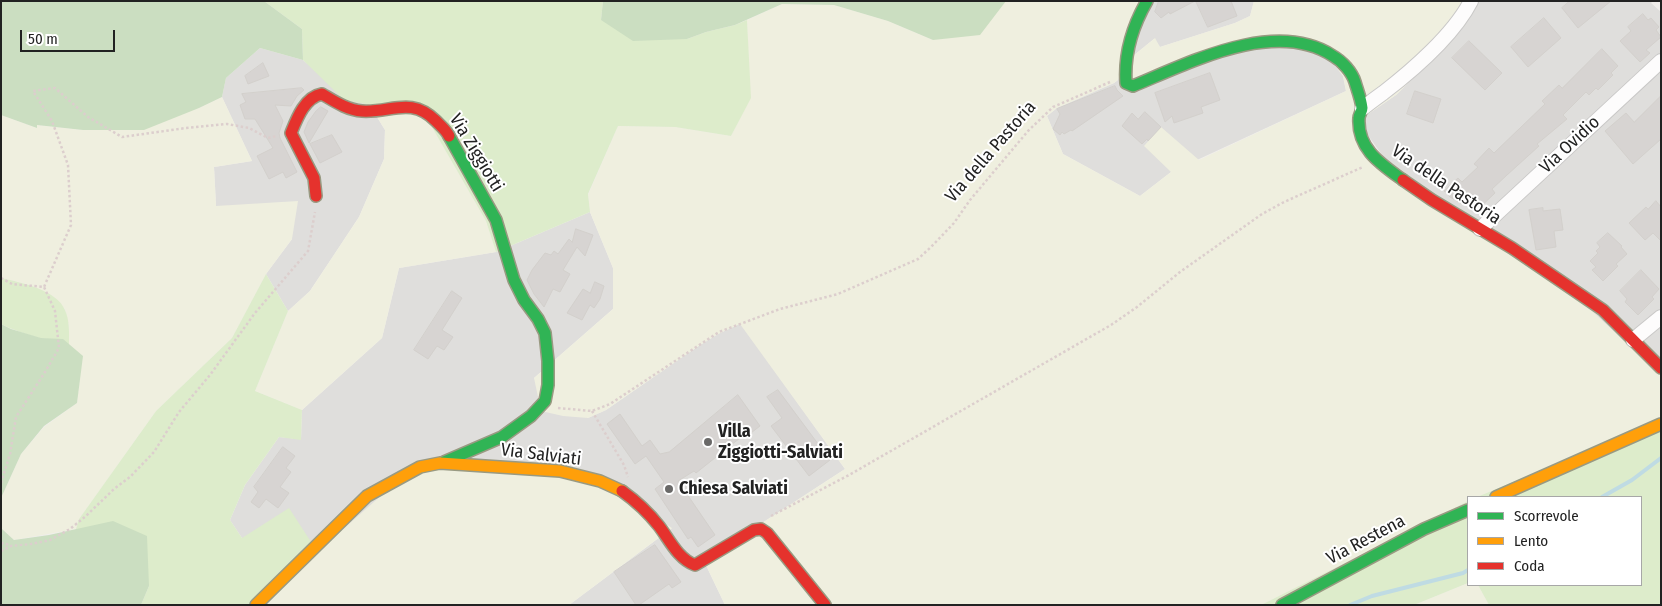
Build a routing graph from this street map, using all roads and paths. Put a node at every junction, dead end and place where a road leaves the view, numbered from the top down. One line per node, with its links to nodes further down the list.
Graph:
1 (1147, 1): 4 (street)
2 (1471, 1): 5 (street)
3 (1661, 61): 9 (street, Via Ovidio)
4 (1125, 76): 5 (street, Via della Pastoria); 16 (path, Via della Pastoria)
5 (1362, 109): 7 (street, Via della Pastoria)
6 (291, 133): 8 (street); 11 (path); 15 (street, Via Ziggiotti)
7 (1378, 160): 9 (street, Via della Pastoria); 23 (path)
8 (316, 196): 25 (path)
9 (1480, 229): 13 (street, Via della Pastoria)
10 (1, 278): 11 (path)
11 (44, 287): 19 (path)
12 (1661, 317): 13 (street)
13 (1633, 340): 14 (street, Via della Pastoria)
14 (1661, 368)
15 (545, 401): 16 (path); 18 (street)
16 (592, 410): 21 (path)
17 (1661, 424): 20 (street)
18 (440, 463): 21 (street, Via Salviati); 27 (street, Via Salviati)
19 (1, 483)
20 (1498, 496)
21 (636, 501): 23 (street, Via Salviati)
22 (1467, 510): 29 (street, Via Restena)
23 (767, 532): 28 (street)
24 (1, 543): 25 (path)
25 (11, 546): 26 (path)
26 (1, 551)
27 (256, 605)
28 (825, 605)
29 (1282, 605)

